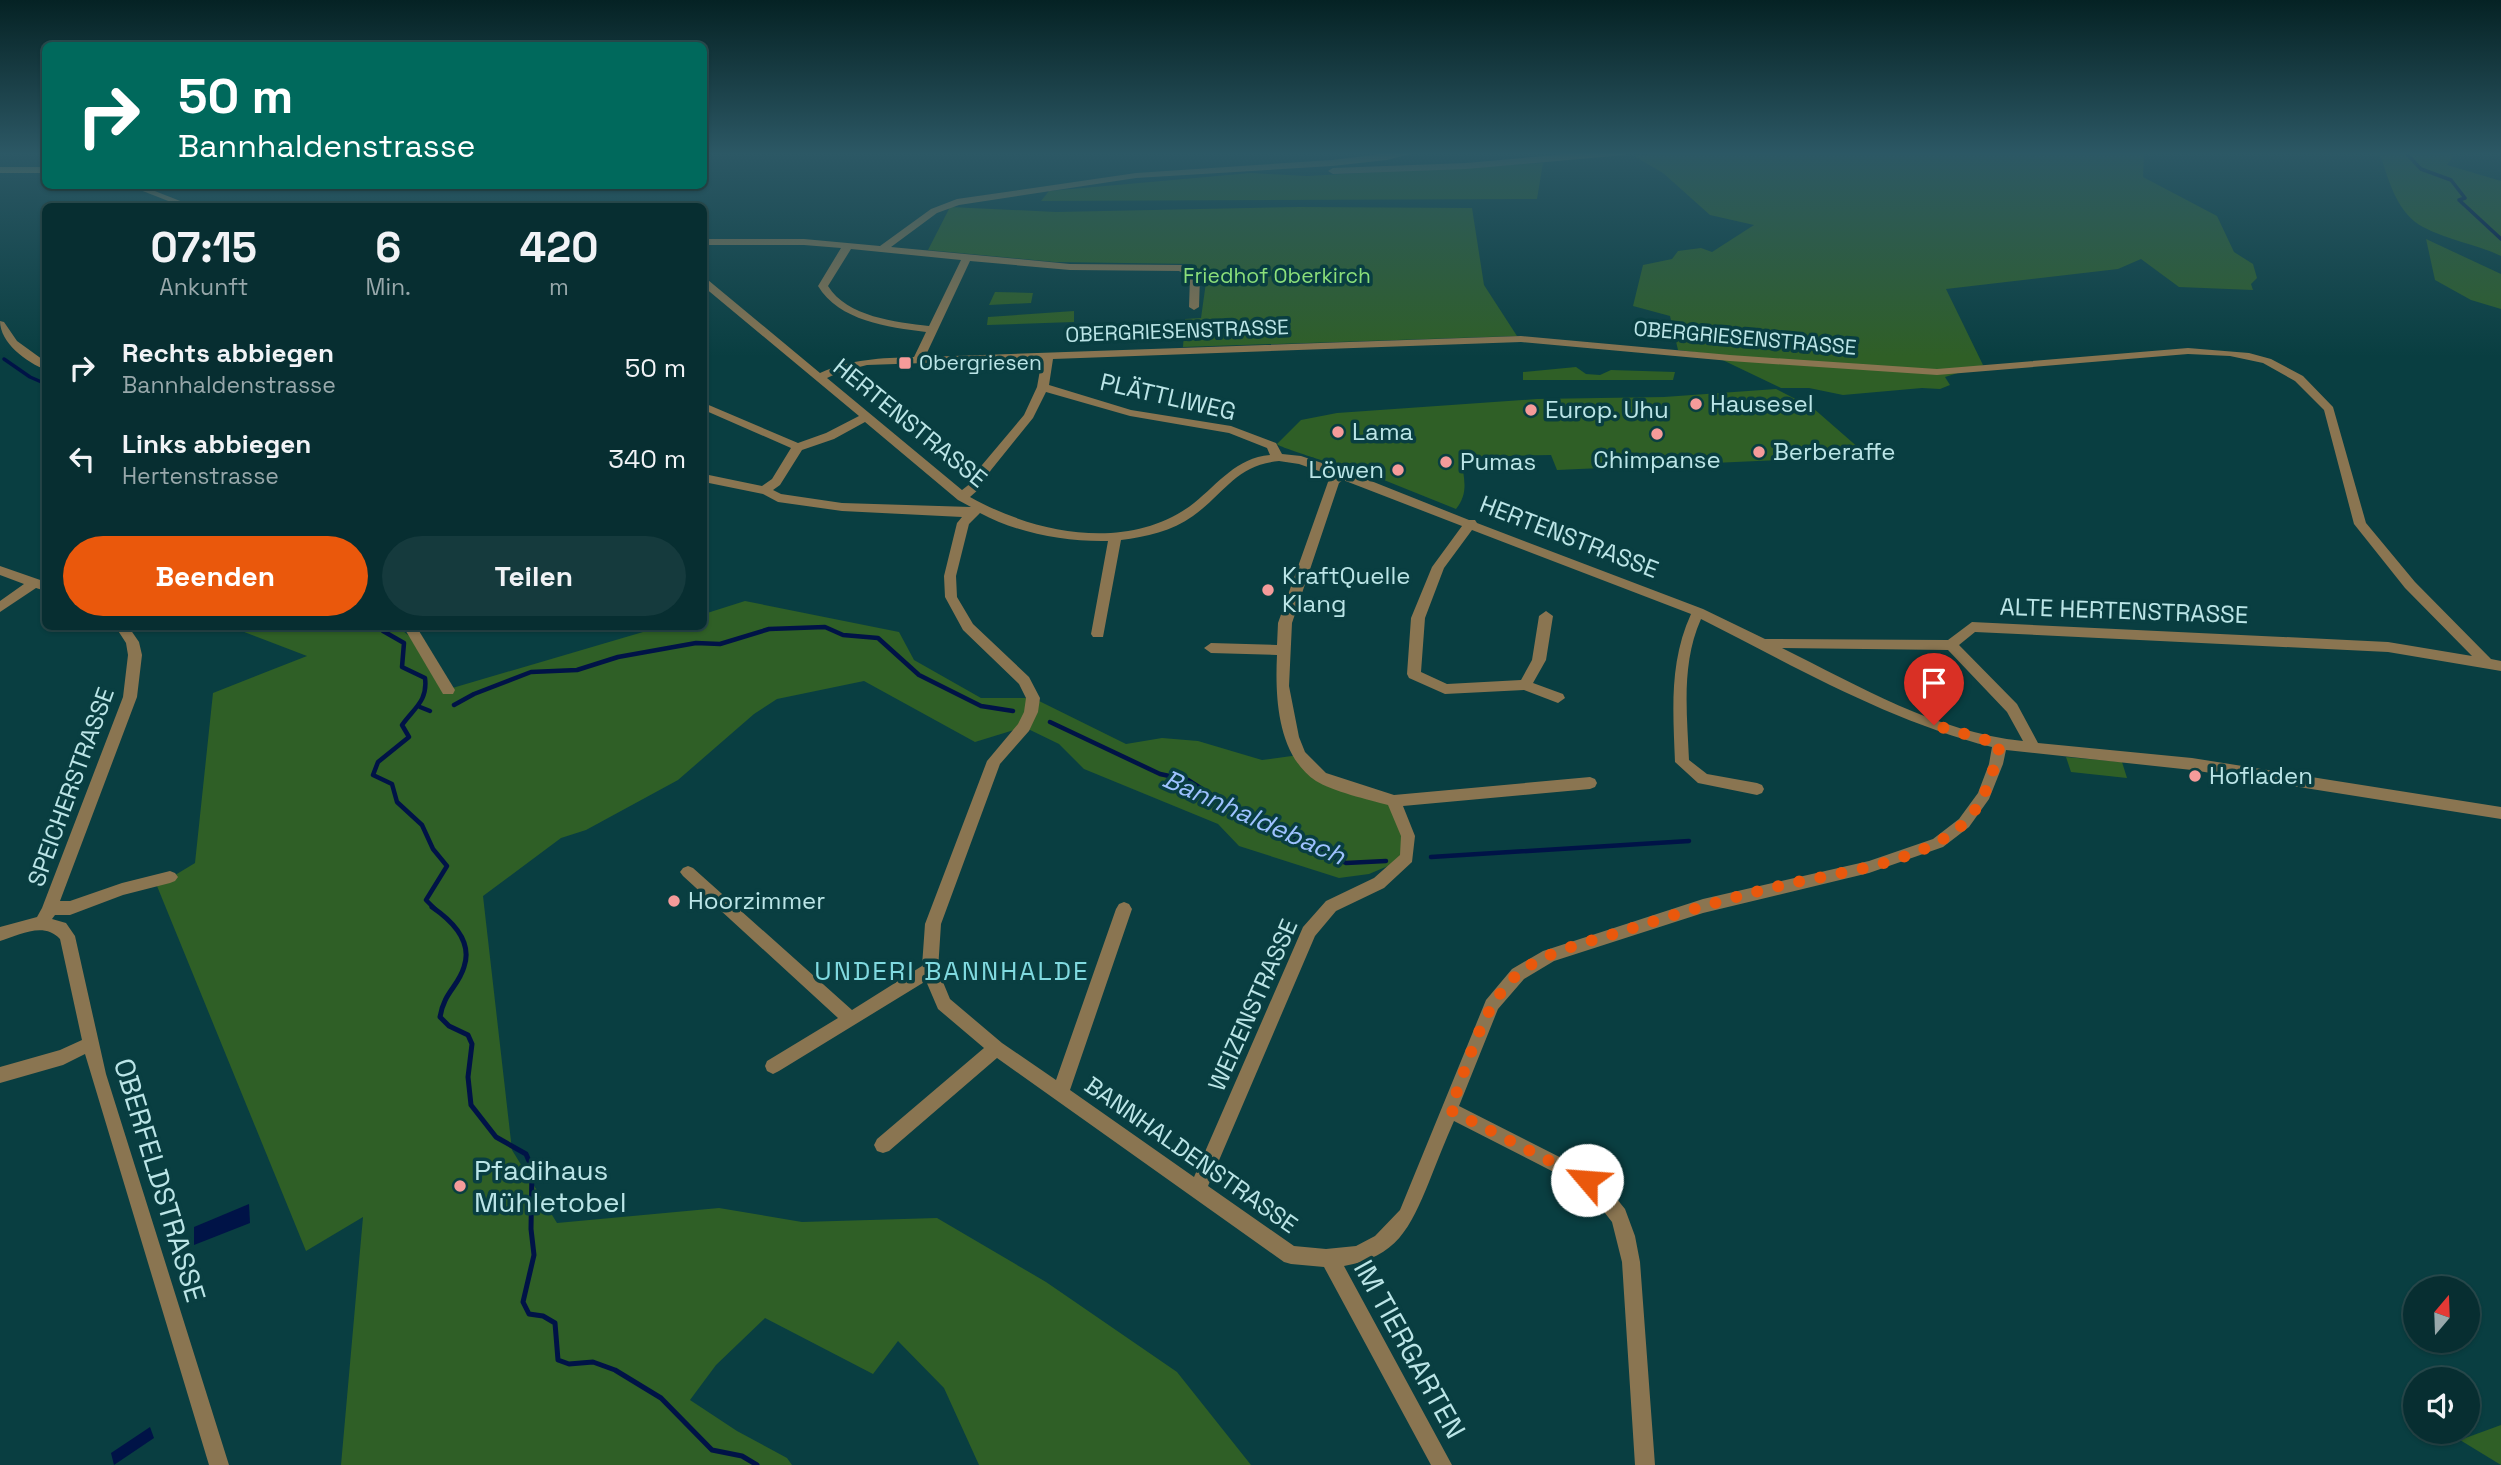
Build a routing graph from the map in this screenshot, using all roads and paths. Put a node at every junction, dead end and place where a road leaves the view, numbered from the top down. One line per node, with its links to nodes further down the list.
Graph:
1 (921, 220): 4 (street)
2 (707, 242): 3 (street)
3 (848, 246): 4 (street); 9 (street)
4 (882, 249): 5 (street)
5 (967, 257): 7 (street); 9 (street)
6 (707, 285): 15 (street, HERTENSTRASSE)
7 (1194, 307)
8 (0, 324): 10 (street)
9 (931, 330): 13 (street)
10 (13, 343): 11 (street); 14 (street)
11 (0, 347)
12 (1048, 355): 13 (street, OBERGRIESENSTRASSE); 16 (street); 40 (street, OBERGRIESENSTRASSE)
13 (918, 360): 15 (street, OBERGRIESENSTRASSE)
14 (42, 364)
15 (819, 378): 18 (street, HERTENSTRASSE)
16 (1043, 387): 20 (street, PLÄTTLIWEG); 24 (street)
17 (707, 407): 19 (street)
18 (866, 417): 19 (street); 24 (street, HERTENSTRASSE)
19 (798, 447): 23 (street)
20 (1277, 457): 21 (street, HERTENSTRASSE); 27 (street, HERTENSTRASSE)
21 (1342, 474): 26 (street, HERTENSTRASSE); 39 (street)
22 (707, 479): 23 (street)
23 (765, 490): 25 (street)
24 (962, 496): 25 (street, HERTENSTRASSE)
25 (975, 510): 27 (street, HERTENSTRASSE); 55 (street, BANNHALDENSTRASSE)
26 (1471, 523): 31 (street, HERTENSTRASSE); 41 (street)
27 (1115, 536): 35 (street)
28 (0, 570): 29 (street)
29 (40, 584): 30 (street)
30 (0, 607)
31 (1698, 612): 36 (street, HERTENSTRASSE); 47 (street)
32 (1546, 616): 41 (street)
33 (124, 630): 53 (street, SPEICHERSTRASSE)
34 (412, 630): 42 (street)
35 (1098, 634)
36 (1764, 643): 37 (street); 44 (street, HERTENSTRASSE)
37 (1951, 645): 40 (street, ALTE HERTENSTRASSE); 45 (street)
38 (1211, 648): 39 (street)
39 (1284, 650): 48 (street)
40 (2494, 665)
41 (1525, 685): 43 (street)
42 (448, 690)
43 (1558, 698)
44 (2000, 744): 45 (street, HERTENSTRASSE); 62 (street, BANNHALDENSTRASSE)
45 (2034, 748): 49 (street, HERTENSTRASSE)
46 (1590, 783): 48 (street)
47 (1757, 789)
48 (1394, 801): 64 (street, WEIZENSTRASSE)
49 (2501, 813)
50 (688, 872): 56 (street)
51 (170, 877): 53 (street)
52 (1124, 909): 61 (street)
53 (46, 915): 54 (street, SPEICHERSTRASSE); 57 (street, OBERFELDSTRASSE)
54 (0, 934)
55 (930, 970): 56 (street); 58 (street, BANNHALDENSTRASSE)
56 (851, 1019): 59 (street)
57 (90, 1044): 60 (street); 66 (street, OBERFELDSTRASSE)
58 (996, 1048): 61 (street, BANNHALDENSTRASSE); 63 (street)
59 (773, 1066)
60 (0, 1075)
61 (1060, 1093): 64 (street, BANNHALDENSTRASSE)
62 (1450, 1110): 65 (street, BANNHALDENSTRASSE); 68 (street)
63 (883, 1145)
64 (1198, 1189): 65 (street, BANNHALDENSTRASSE)
65 (1330, 1260): 67 (street, IM TIERGARTEN)
66 (219, 1465)
67 (1442, 1465)
68 (1645, 1465)

